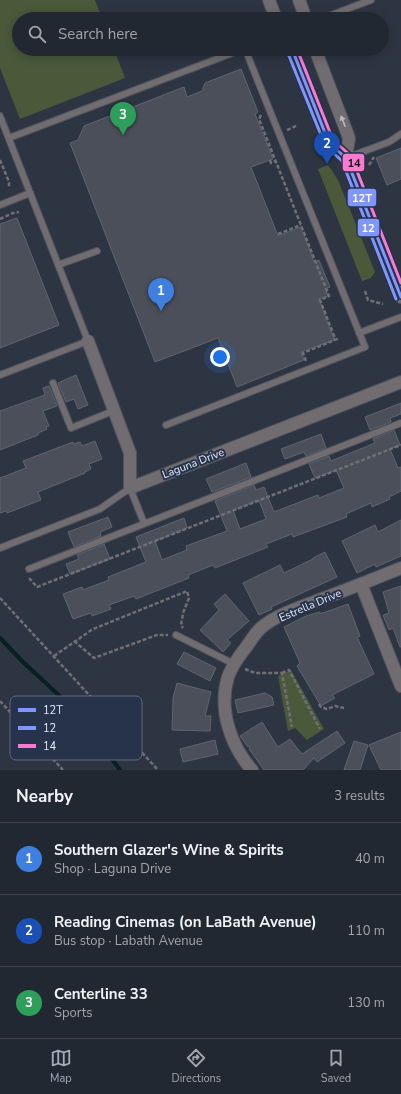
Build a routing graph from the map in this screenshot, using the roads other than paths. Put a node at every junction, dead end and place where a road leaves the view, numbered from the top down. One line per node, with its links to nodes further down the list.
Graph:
1 (269, 0): 4 (street)
2 (299, 0): 5 (street)
3 (371, 0): 6 (lane)
4 (273, 12)
5 (303, 12)
6 (339, 12)
7 (226, 56): 13 (lane)
8 (247, 56): 21 (lane)
9 (295, 56): 14 (street)
10 (318, 56): 14 (street, one-way to 10)
11 (0, 116): 13 (lane)
12 (401, 134): 14 (lane)
13 (9, 138): 15 (lane)
14 (346, 158): 19 (street)
15 (30, 193): 16 (lane); 18 (lane)
16 (0, 205)
17 (97, 250): 18 (lane)
18 (58, 265): 22 (lane)
19 (401, 297)
20 (401, 317): 21 (lane)
21 (359, 333): 28 (lane)
22 (88, 340): 23 (lane); 26 (street)
23 (0, 375)
24 (401, 382): 29 (street, Laguna Drive)
25 (53, 383): 26 (lane)
26 (113, 411): 29 (street)
27 (401, 423): 30 (lane)
28 (166, 425)
29 (130, 488): 30 (lane); 31 (lane)
30 (144, 523): 33 (lane)
31 (0, 548)
32 (401, 568): 34 (street, Estrella Drive)
33 (30, 569)
34 (361, 584): 36 (street, Estrella Drive); 37 (street)
35 (176, 636): 36 (lane)
36 (239, 666): 38 (street, Estrella Drive)
37 (401, 686)
38 (252, 770)

